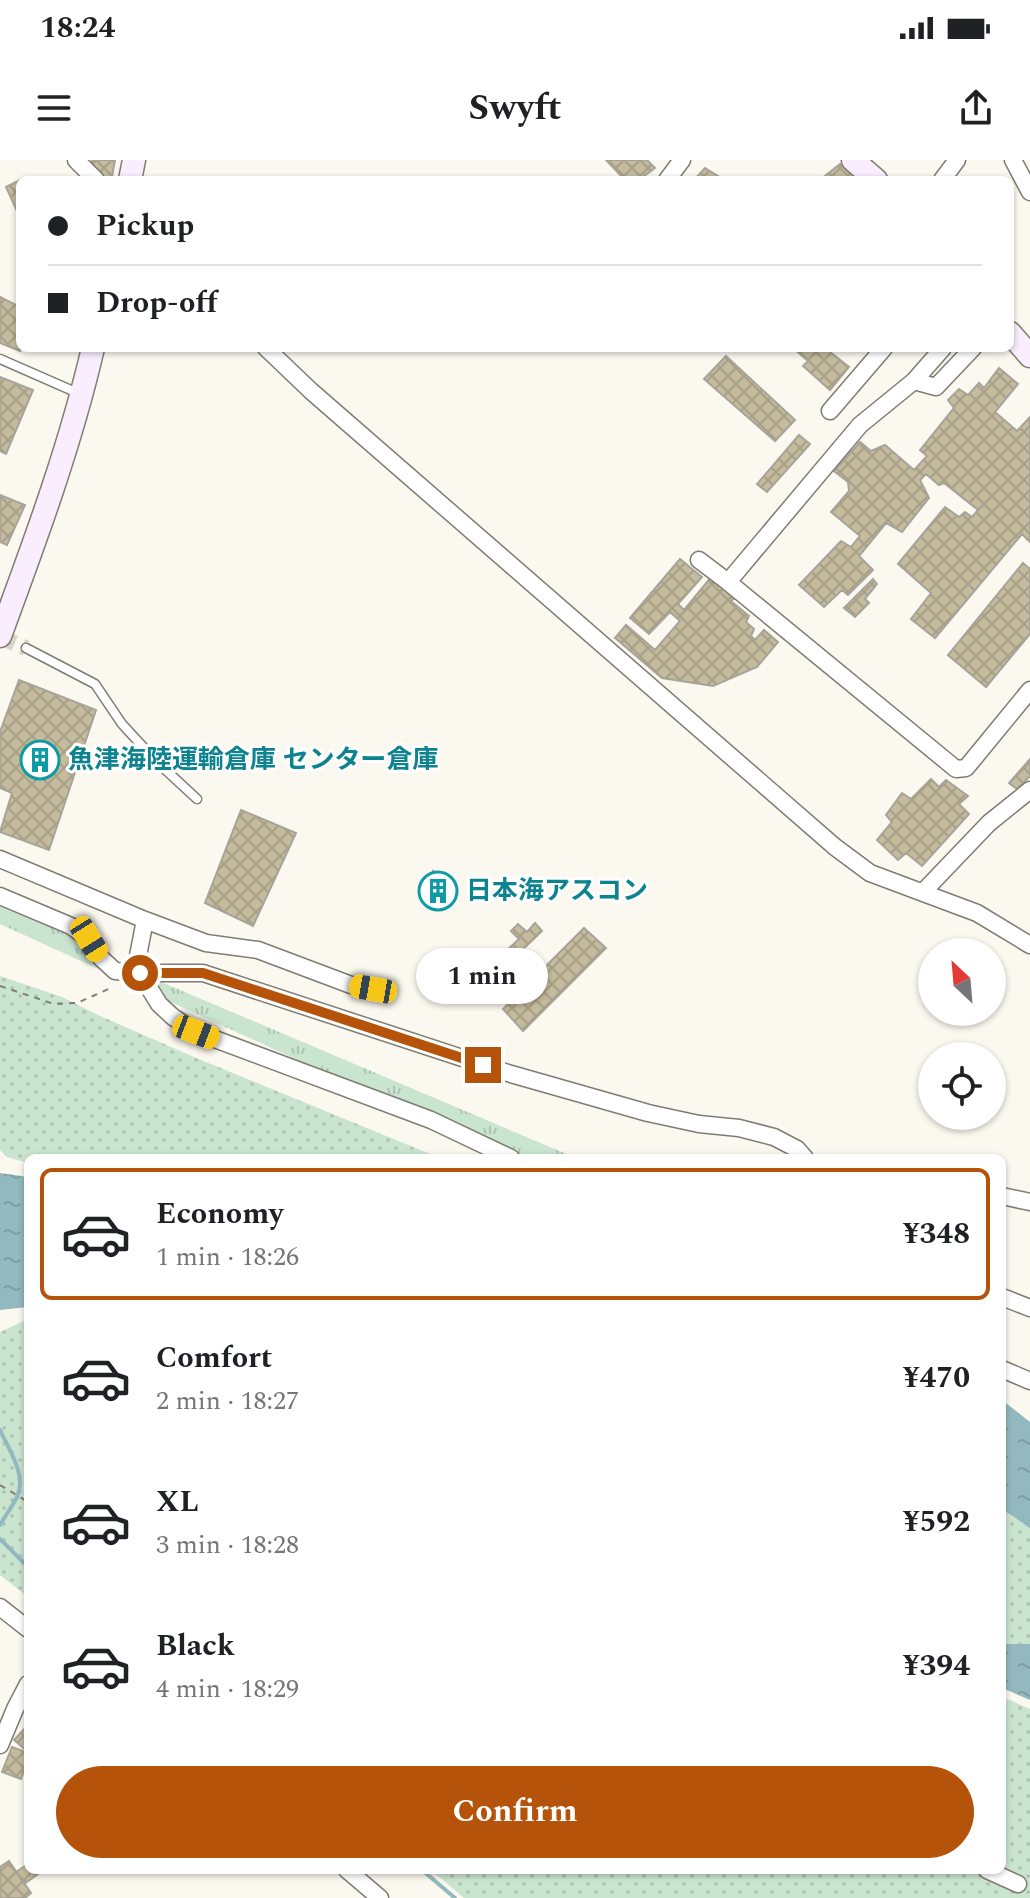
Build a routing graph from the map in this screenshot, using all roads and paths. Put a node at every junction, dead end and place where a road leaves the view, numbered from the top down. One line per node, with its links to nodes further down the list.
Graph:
1 (76, 160): 4 (street)
2 (853, 160): 5 (main road)
3 (1013, 160): 6 (street)
4 (92, 176)
5 (871, 176)
6 (1030, 192)
7 (1014, 338): 13 (main road)
8 (92, 352): 16 (main road)
9 (270, 352): 26 (street)
10 (881, 352): 17 (street)
11 (939, 352): 15 (street)
12 (969, 352): 15 (street)
13 (1030, 356)
14 (0, 359): 16 (lane)
15 (914, 381): 19 (street)
16 (82, 395): 20 (main road)
17 (830, 411)
18 (699, 560): 19 (street)
19 (728, 582): 22 (street)
20 (0, 636)
21 (26, 648): 24 (lane)
22 (1030, 690)
23 (1030, 790): 26 (street)
24 (197, 799)
25 (0, 859): 28 (street)
26 (923, 892): 29 (street)
27 (0, 896): 30 (street)
28 (145, 920): 30 (street); 32 (street)
29 (1030, 945)
30 (140, 973): 31 (path); 33 (street); 34 (street)
31 (0, 986)
32 (373, 989)
33 (503, 1154)
34 (801, 1154)
35 (1006, 1197): 36 (street)
36 (1030, 1202)
37 (1006, 1299): 38 (street)
38 (1030, 1308)
39 (1006, 1371): 40 (street)
40 (1030, 1381)
41 (0, 1485): 42 (path)
42 (24, 1500)
43 (0, 1607): 44 (street)
44 (24, 1626)
45 (24, 1692): 46 (street)
46 (0, 1745)
47 (352, 1874): 50 (street)
48 (996, 1874): 49 (street)
49 (1018, 1884)
50 (380, 1898)

